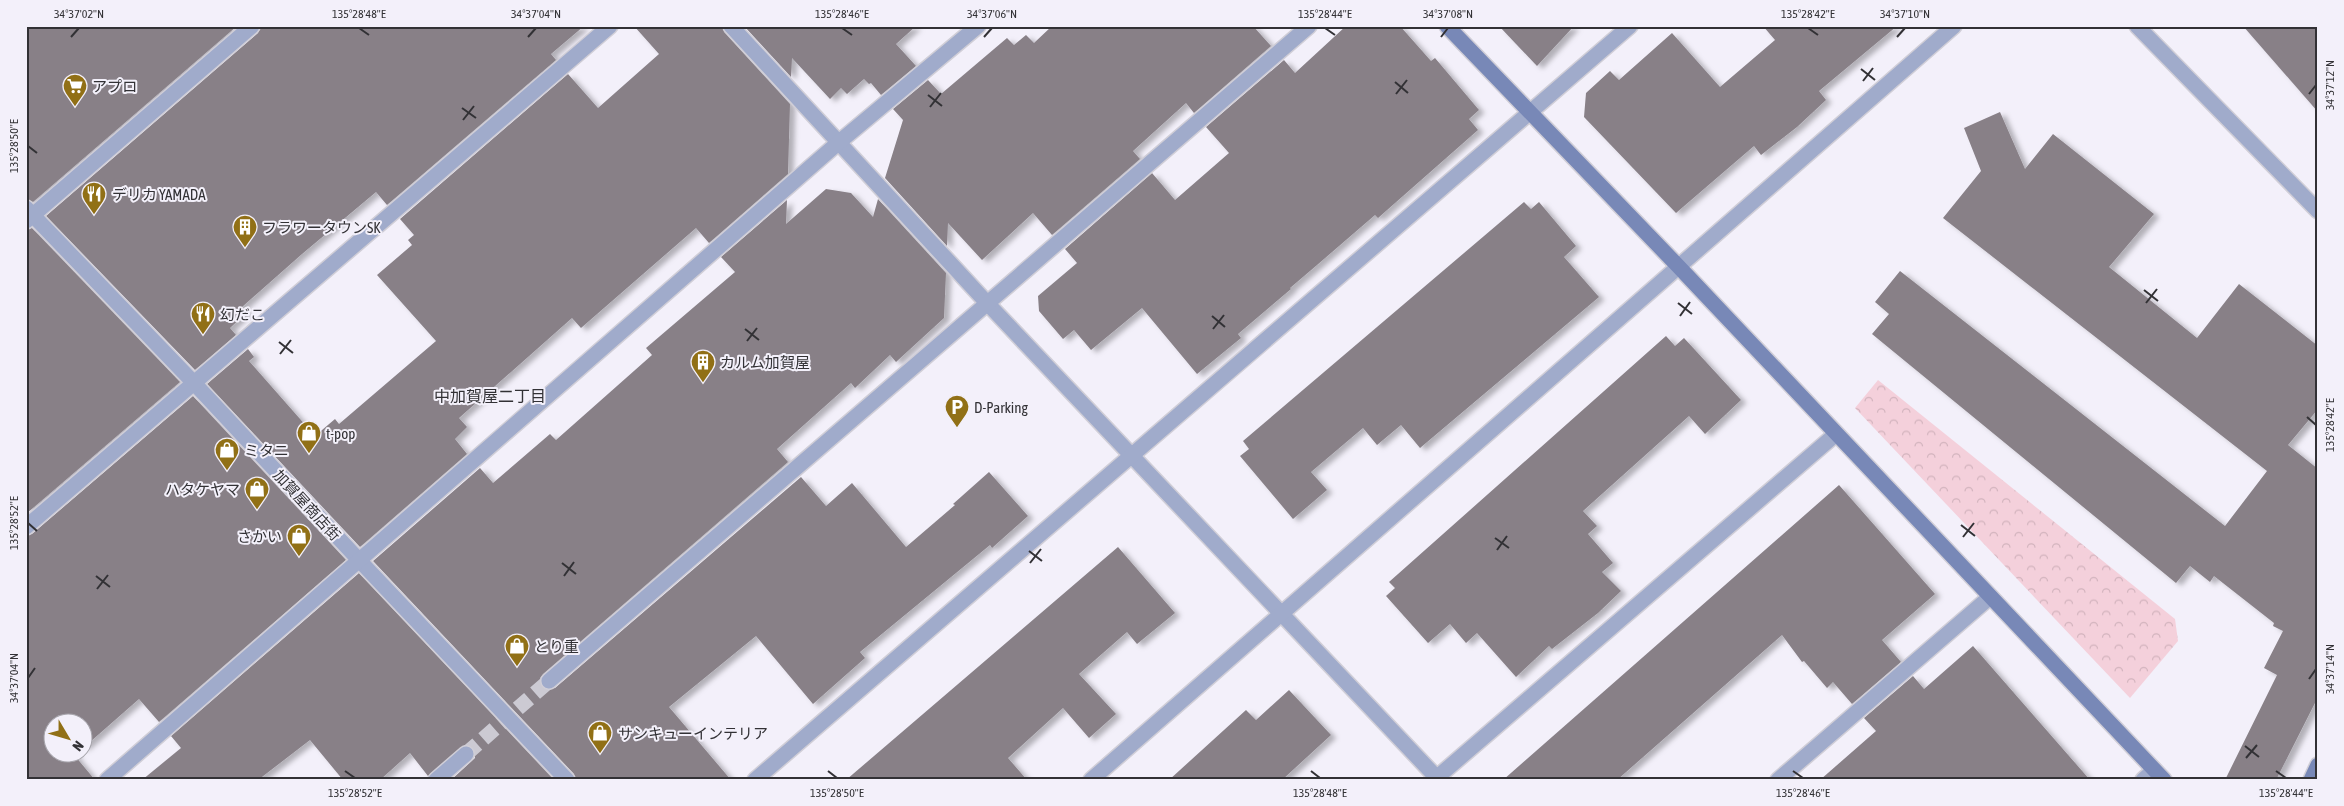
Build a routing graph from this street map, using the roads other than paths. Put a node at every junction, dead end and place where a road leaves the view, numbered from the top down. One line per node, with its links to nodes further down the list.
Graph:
1 (252, 26): 13 (street)
2 (610, 26): 16 (street)
3 (731, 26): 11 (street)
4 (978, 26): 11 (street)
5 (1309, 26): 15 (street)
6 (1447, 26): 10 (street)
7 (1630, 26): 10 (street)
8 (1954, 26): 14 (street)
9 (2137, 26): 12 (street)
10 (1529, 113): 14 (street); 18 (street)
11 (838, 143): 15 (street); 20 (street)
12 (2318, 211)
13 (28, 215): 16 (street, 加賀屋商店街)
14 (1679, 267): 17 (street); 22 (street)
15 (988, 304): 18 (street); 23 (street)
16 (194, 383): 19 (street); 20 (street, 加賀屋商店街)
17 (1836, 434): 21 (street); 27 (street)
18 (1133, 456): 22 (street); 31 (street)
19 (26, 527)
20 (358, 559): 28 (street); 30 (street, 加賀屋商店街)
21 (1990, 597): 26 (street); 33 (street)
22 (1282, 614): 27 (street); 32 (street)
23 (549, 681)
24 (466, 754): 29 (street)
25 (2318, 765): 34 (street)
26 (2153, 776)
27 (1436, 779)
28 (107, 780)
29 (436, 780)
30 (567, 780)
31 (755, 780)
32 (1091, 780)
33 (1778, 780)
34 (2311, 780)

